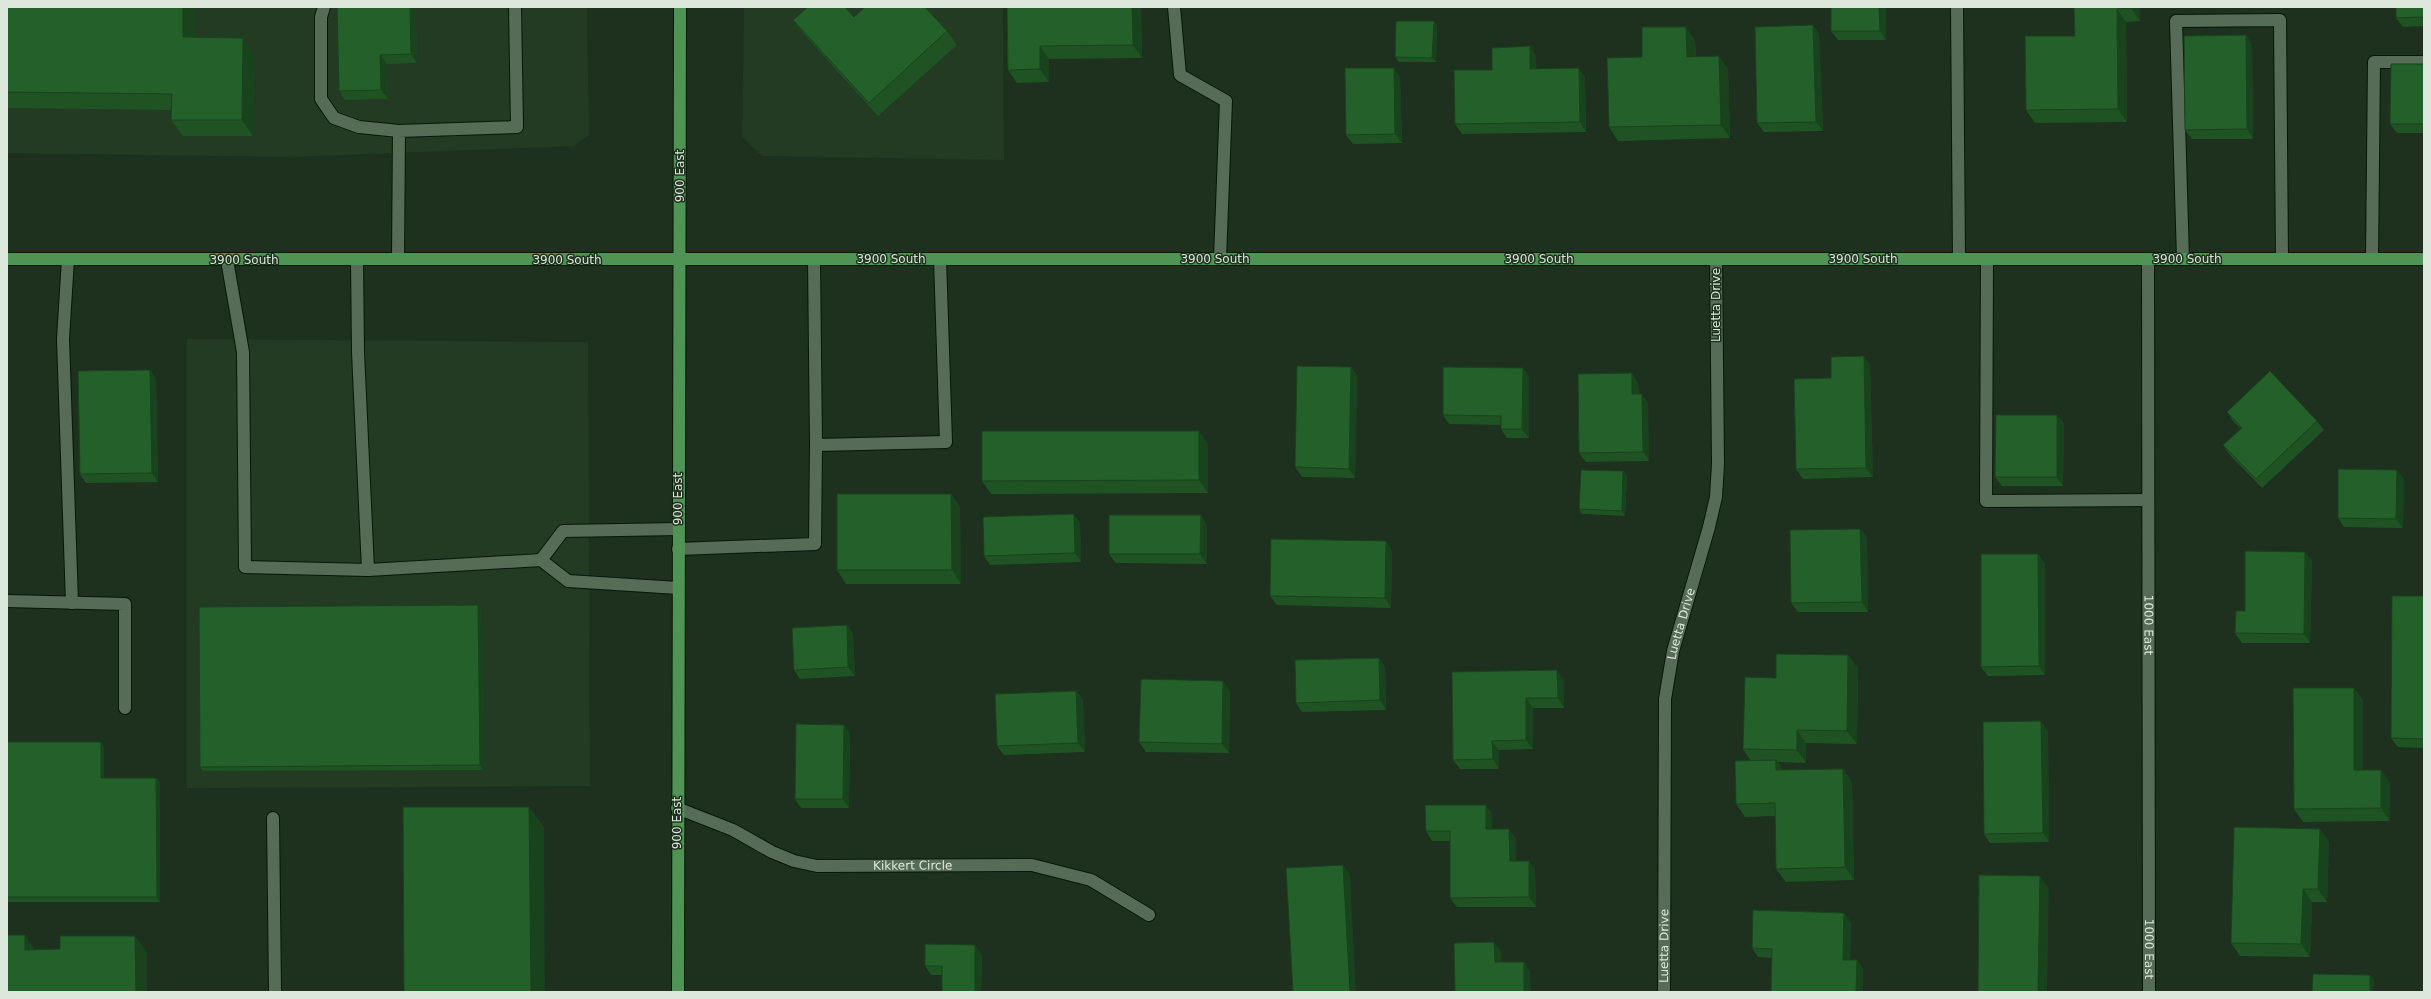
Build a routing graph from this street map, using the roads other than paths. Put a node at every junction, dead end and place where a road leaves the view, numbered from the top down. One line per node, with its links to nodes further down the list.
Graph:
1 (324, 7): 7 (street)
2 (515, 7): 7 (street)
3 (680, 7): 19 (main road, 900 East)
4 (1174, 7): 22 (street)
5 (1957, 7): 9 (street)
6 (2424, 62): 14 (street)
7 (399, 131): 18 (street)
8 (1716, 258): 9 (main road, 3900 South); 22 (main road, 3900 South); 40 (street, Luetta Drive)
9 (1959, 258): 10 (main road, 3900 South)
10 (1986, 258): 11 (main road, 3900 South); 26 (street)
11 (2148, 258): 12 (main road, 3900 South); 26 (street, 1000 East)
12 (2183, 258): 13 (main road, 3900 South); 13 (street)
13 (2282, 258): 14 (main road, 3900 South)
14 (2372, 258): 15 (main road, 3900 South)
15 (2424, 258)
16 (7, 259): 17 (main road, 3900 South)
17 (68, 259): 23 (main road, 3900 South); 33 (street)
18 (398, 259): 19 (main road, 3900 South); 24 (main road, 3900 South)
19 (680, 259): 20 (main road, 3900 South); 27 (main road, 900 East)
20 (814, 259): 21 (main road, 3900 South); 25 (street)
21 (940, 259): 22 (main road, 3900 South); 25 (street)
22 (1220, 259)
23 (227, 260): 24 (main road, 3900 South); 30 (street)
24 (357, 260): 30 (street)
25 (816, 445): 28 (street)
26 (2148, 500): 41 (street, 1000 East)
27 (678, 529): 28 (main road, 900 East); 29 (street)
28 (678, 549): 31 (main road, 900 East)
29 (541, 560): 30 (street); 31 (street)
30 (368, 570)
31 (678, 588): 35 (main road, 900 East)
32 (7, 601): 33 (street)
33 (72, 603): 34 (street)
34 (125, 708)
35 (677, 808): 37 (street, Kikkert Circle); 39 (main road, 900 East)
36 (273, 818): 38 (street)
37 (1149, 915)
38 (275, 992)
39 (678, 992)
40 (1664, 992)
41 (2149, 992)

